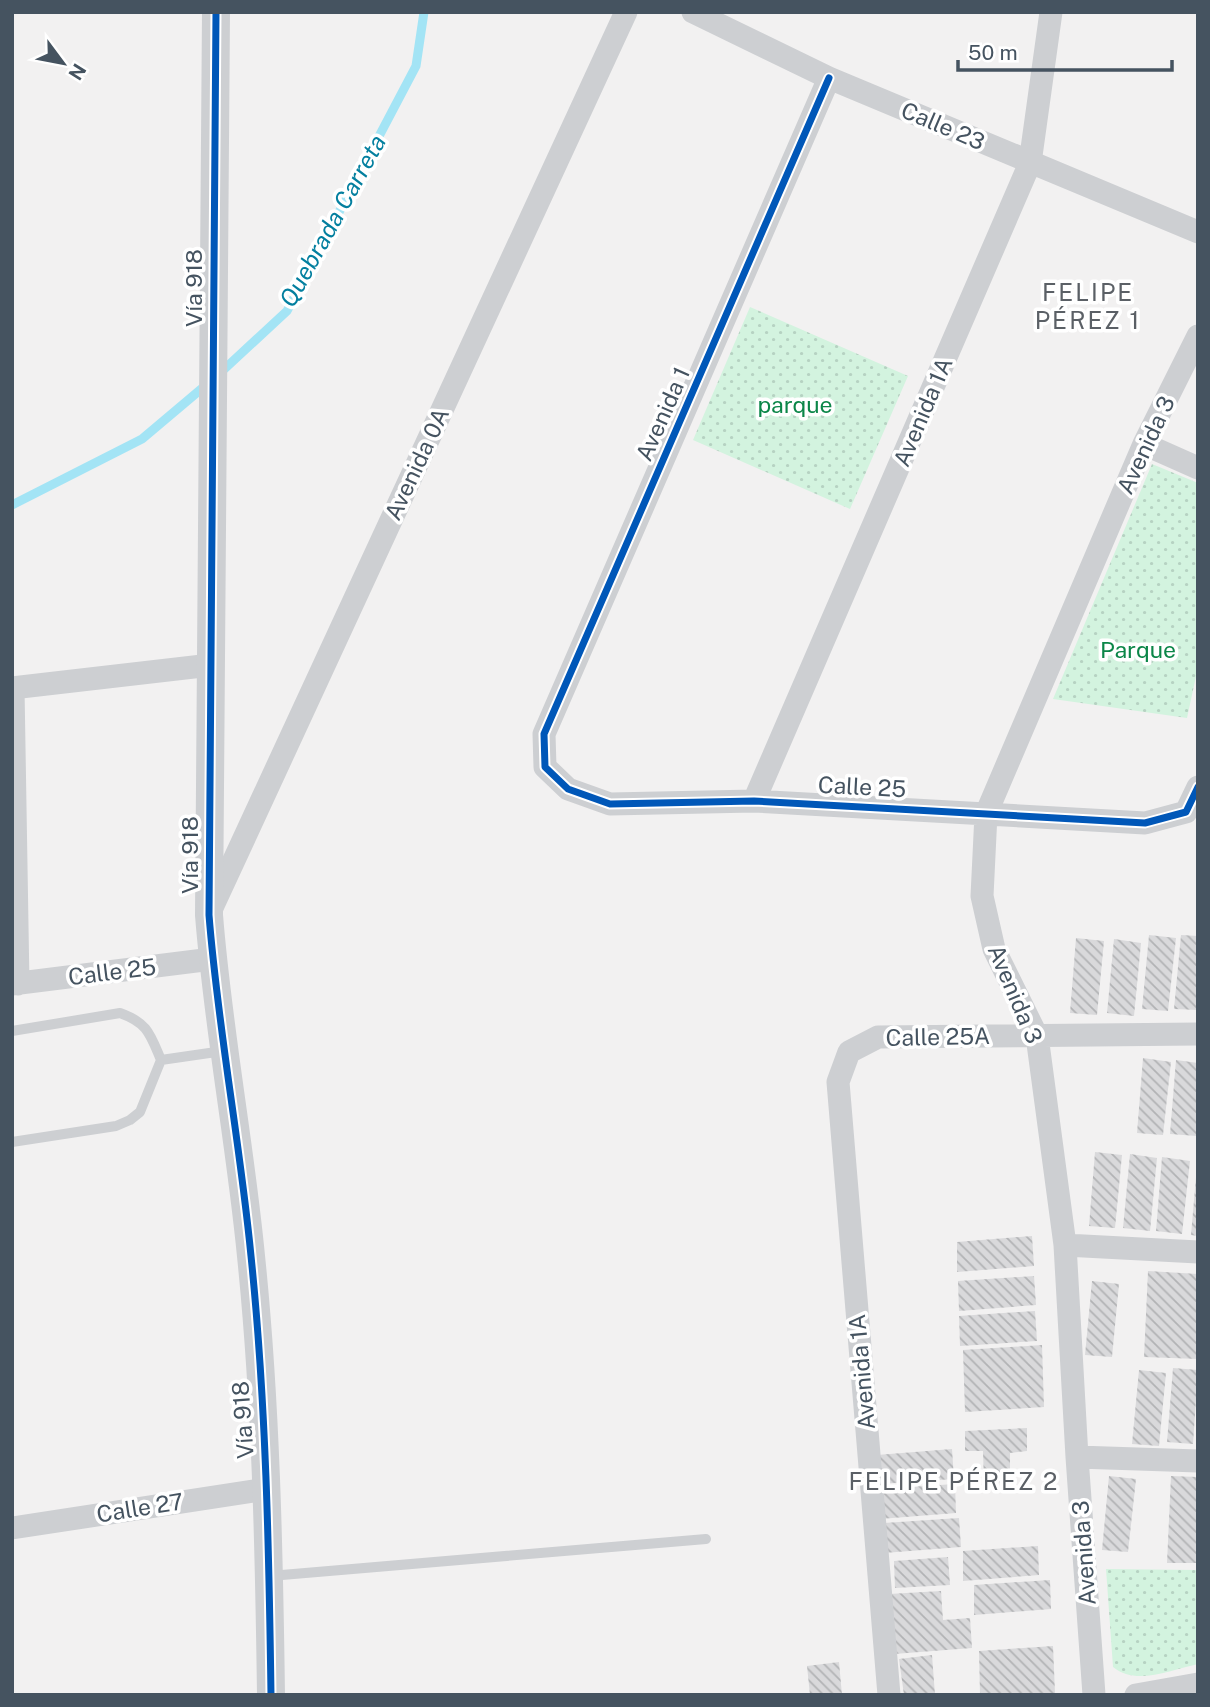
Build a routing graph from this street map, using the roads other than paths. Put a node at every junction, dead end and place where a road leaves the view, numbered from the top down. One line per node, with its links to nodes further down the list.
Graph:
1 (216, 12): 11 (street, Vía 918)
2 (626, 12): 17 (street, Avenida 0A)
3 (693, 12): 5 (street, Calle 23)
4 (1051, 12): 6 (street, Avenida 1A)
5 (830, 78): 6 (street, Calle 23); 13 (street, Avenida 1)
6 (1030, 163): 7 (street, Calle 23); 15 (street, Avenida 1A)
7 (1198, 232)
8 (1198, 336): 9 (street, Avenida 3)
9 (1144, 444): 10 (street); 16 (street, Avenida 3)
10 (1198, 468)
11 (211, 665): 12 (street); 17 (street, Vía 918)
12 (13, 688): 19 (street)
13 (545, 767): 15 (street, Calle 25)
14 (1198, 787): 16 (street, Calle 25)
15 (754, 800): 16 (street, Calle 25)
16 (986, 814): 22 (street, Avenida 3)
17 (209, 915): 18 (street, Vía 918)
18 (212, 959): 19 (street, Calle 25); 23 (street, Vía 918)
19 (15, 984)
20 (12, 1031): 25 (lane)
21 (1198, 1034): 22 (street, Calle 25A)
22 (1037, 1036): 24 (street, Calle 25A); 27 (street, Avenida 3)
23 (223, 1051): 25 (lane); 31 (street, Vía 918)
24 (849, 1052): 37 (street, Avenida 1A)
25 (161, 1060): 26 (lane)
26 (12, 1142)
27 (1065, 1245): 28 (street); 29 (street, Avenida 3)
28 (1198, 1252)
29 (1077, 1457): 30 (street); 38 (street, Avenida 3)
30 (1198, 1461)
31 (267, 1489): 32 (street, Calle 27); 34 (street, Vía 918)
32 (12, 1528)
33 (706, 1539): 34 (lane)
34 (269, 1576): 36 (street, Vía 918)
35 (1198, 1684): 39 (street)
36 (271, 1695)
37 (889, 1695)
38 (1094, 1695)
39 (1136, 1695)

